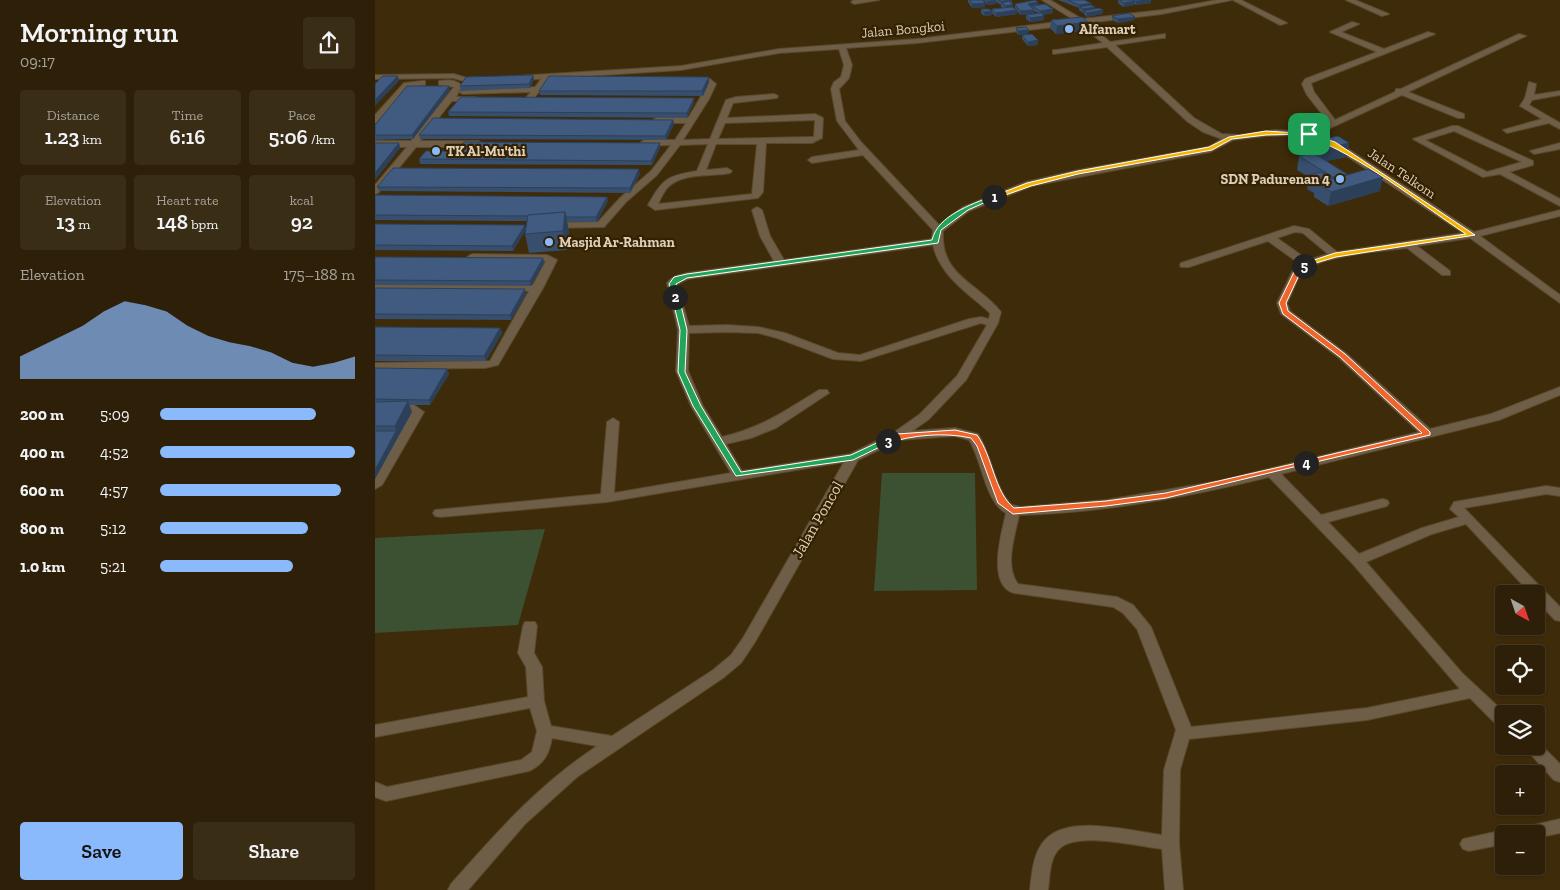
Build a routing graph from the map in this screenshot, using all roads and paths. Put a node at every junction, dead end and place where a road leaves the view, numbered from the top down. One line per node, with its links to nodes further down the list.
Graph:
1 (876, 0): 6 (street)
2 (1045, 0): 9 (street, Jalan Telkom)
3 (1229, 0): 9 (street, Jalan Bongkoi)
4 (1236, 0): 10 (street)
5 (1349, 0): 8 (street)
6 (853, 1): 7 (street)
7 (864, 10)
8 (1385, 14)
9 (1083, 21): 15 (street, Jalan Telkom); 16 (street, Jalan Bongkoi)
10 (1283, 24)
11 (1355, 24): 18 (street)
12 (1431, 34): 18 (street)
13 (1162, 36): 15 (street)
14 (1522, 36): 26 (street)
15 (1110, 43): 17 (street); 46 (street, Jalan Telkom)
16 (842, 47): 20 (street, Jalan Bongkoi); 56 (street)
17 (1056, 52)
18 (1384, 52): 42 (street)
19 (375, 77): 21 (street)
20 (505, 78)
21 (495, 79)
22 (645, 80): 25 (street)
23 (684, 80): 39 (street)
24 (1532, 84): 30 (street)
25 (535, 89): 28 (street); 31 (street)
26 (1399, 91): 33 (street); 42 (street)
27 (1560, 93): 30 (street)
28 (453, 96): 31 (street); 35 (street); 37 (street)
29 (774, 96): 40 (street)
30 (1529, 98): 41 (street)
31 (529, 99): 32 (street)
32 (539, 99)
33 (1461, 116)
34 (1560, 118): 41 (street)
35 (434, 119): 36 (street); 50 (street)
36 (444, 119)
37 (375, 120)
38 (651, 120): 39 (street)
39 (690, 120): 53 (street)
40 (721, 120): 47 (street); 48 (street)
41 (1549, 120): 43 (street); 44 (street)
42 (1333, 122): 45 (street)
43 (1560, 126)
44 (1507, 130)
45 (1309, 134): 46 (street, Jalan Telkom); 69 (street, Jalan Telkom)
46 (1231, 138): 68 (street)
47 (762, 141): 48 (street); 62 (street)
48 (713, 143): 53 (street); 62 (street)
49 (375, 144): 50 (street)
50 (413, 144): 51 (street); 63 (street)
51 (491, 144)
52 (637, 144): 53 (street)
53 (680, 144): 61 (street)
54 (1560, 146): 55 (street)
55 (1534, 151)
56 (865, 152): 57 (street); 68 (street)
57 (812, 160)
58 (727, 170): 62 (street)
59 (1501, 171): 59 (street); 64 (street)
60 (634, 172): 61 (street)
61 (654, 172): 67 (street)
62 (700, 174)
63 (375, 191)
64 (1560, 203)
65 (757, 210): 75 (street)
66 (1560, 212): 69 (street)
67 (539, 226)
68 (938, 230): 71 (street)
69 (1471, 235): 72 (street); 81 (street, Jalan Telkom)
70 (1270, 238): 73 (street); 76 (street); 77 (street)
71 (935, 242): 75 (street); 82 (street)
72 (1407, 243): 73 (street); 78 (street)
73 (1335, 255): 76 (street)
74 (463, 257): 80 (street)
75 (780, 262): 85 (street)
76 (1307, 264): 91 (street)
77 (1185, 265)
78 (1446, 273)
79 (375, 287): 80 (street)
80 (538, 288): 84 (street)
81 (1560, 300)
82 (993, 324): 85 (street); 92 (street)
83 (495, 329): 84 (street)
84 (515, 330): 86 (street)
85 (684, 330): 93 (street)
86 (375, 366)
87 (1560, 391): 91 (street)
88 (823, 393): 93 (street)
89 (375, 408): 97 (street)
90 (613, 422): 99 (street)
91 (1428, 434): 95 (street)
92 (897, 436): 94 (street); 101 (street)
93 (718, 442): 96 (street)
94 (853, 457): 96 (street); 114 (street, Jalan Poncol)
95 (1271, 471): 101 (street); 104 (street)
96 (739, 475): 99 (street)
97 (375, 485)
98 (1560, 492): 103 (street)
99 (607, 498): 102 (street)
100 (1382, 503): 104 (street)
101 (1013, 511): 112 (street)
102 (440, 513)
103 (1469, 518): 105 (street); 106 (street)
104 (1320, 520): 105 (street)
105 (1357, 560): 108 (street)
106 (1560, 616)
107 (530, 626): 109 (street)
108 (1472, 692): 110 (street); 112 (street)
109 (536, 701): 111 (street); 113 (street)
110 (1495, 714)
111 (375, 730)
112 (1184, 730): 121 (street)
113 (545, 731): 114 (street); 117 (street)
114 (613, 742): 123 (street, Jalan Poncol)
115 (1543, 755): 116 (street)
116 (1557, 766)
117 (375, 789)
118 (1560, 826): 119 (street)
119 (1545, 829)
120 (1495, 839): 122 (street)
121 (1170, 843): 124 (street); 125 (street)
122 (1469, 844)
123 (457, 890)
124 (1039, 890)
125 (1174, 890)

